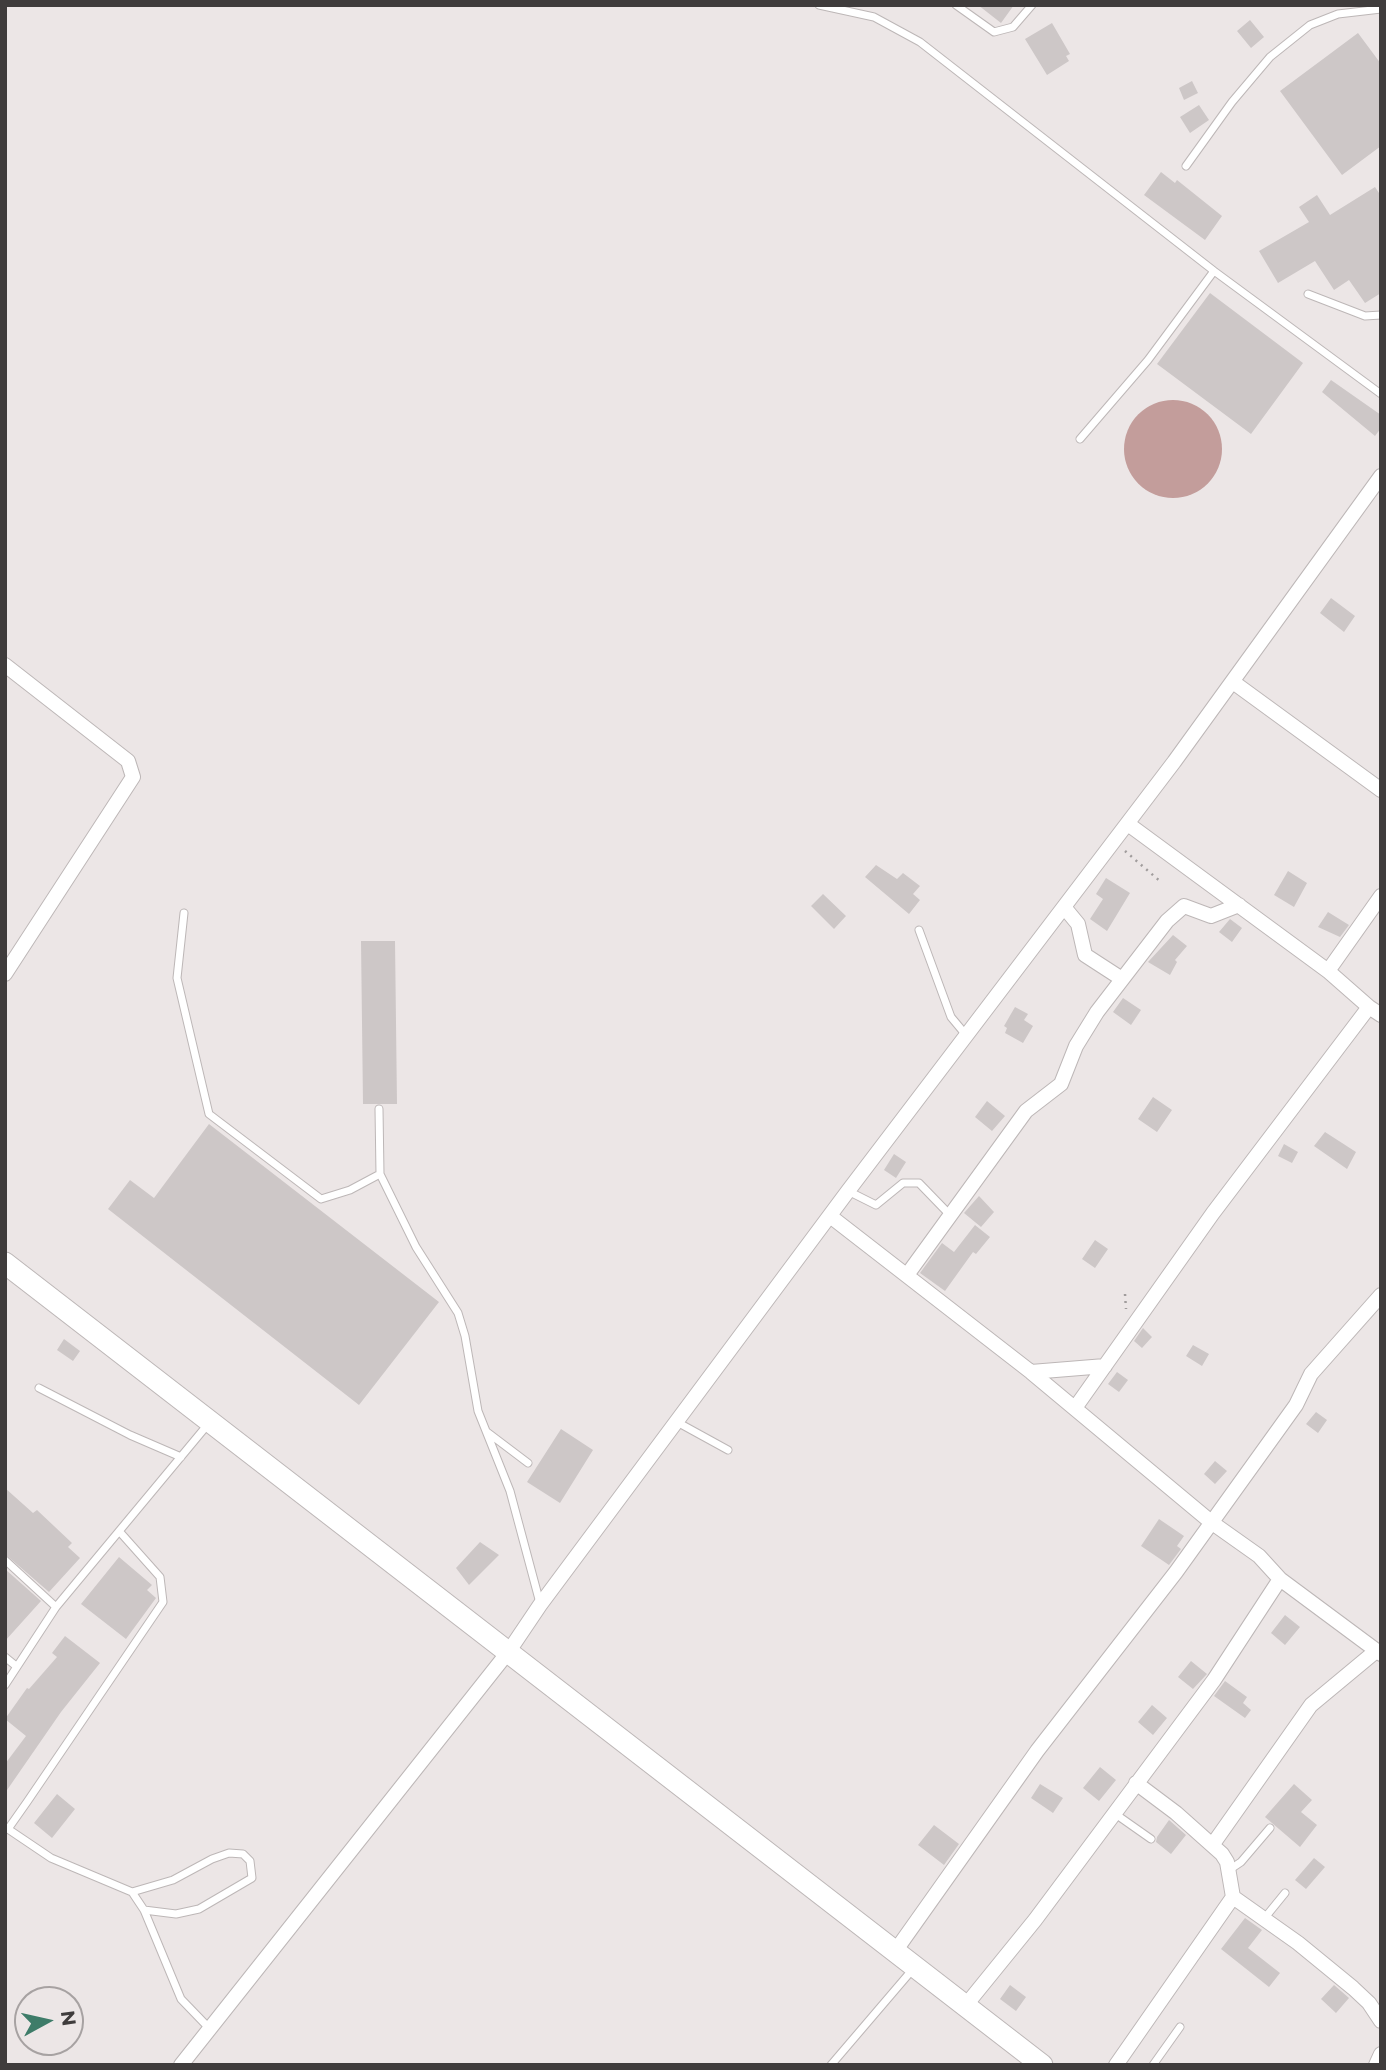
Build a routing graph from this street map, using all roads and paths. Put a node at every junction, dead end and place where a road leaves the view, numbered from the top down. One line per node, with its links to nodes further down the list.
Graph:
1 (819, 5): 6 (lane)
2 (956, 5): 3 (lane)
3 (1032, 5)
4 (1381, 9): 5 (lane)
5 (1186, 166)
6 (1214, 271): 9 (lane); 10 (lane)
7 (1308, 294): 8 (lane)
8 (1381, 315)
9 (1381, 394)
10 (1080, 439)
11 (1381, 477): 13 (street)
12 (5, 665): 24 (street)
13 (1233, 682): 14 (street); 15 (street)
14 (1381, 790)
15 (1128, 824): 16 (street); 19 (street)
16 (1114, 842): 17 (path); 20 (street)
17 (1161, 882)
18 (1381, 896): 23 (street)
19 (1239, 905): 23 (street); 25 (street)
20 (1064, 907): 25 (street); 27 (street)
21 (184, 913): 29 (lane)
22 (919, 930): 27 (lane)
23 (1328, 971): 26 (street)
24 (5, 974)
25 (1122, 979): 32 (street)
26 (1375, 1011): 36 (street)
27 (966, 1035): 30 (street)
28 (379, 1109): 29 (lane)
29 (380, 1174): 42 (lane)
30 (848, 1191): 31 (street); 32 (lane)
31 (830, 1216): 34 (street); 40 (street)
32 (950, 1216): 34 (street)
33 (5, 1263): 41 (street)
34 (907, 1275): 37 (street)
35 (1381, 1295): 46 (street)
36 (1105, 1366): 37 (street); 39 (street)
37 (1031, 1372): 39 (street)
38 (39, 1388): 44 (lane)
39 (1075, 1408): 46 (street)
40 (677, 1422): 43 (lane); 50 (street)
41 (209, 1423): 44 (lane); 52 (street)
42 (485, 1430): 45 (lane); 50 (lane)
43 (728, 1450)
44 (181, 1457): 47 (lane)
45 (528, 1464)
46 (1211, 1522): 49 (street); 69 (street)
47 (119, 1531): 51 (lane); 59 (lane)
48 (5, 1560): 51 (lane)
49 (1280, 1579): 53 (street); 57 (street)
50 (540, 1605): 52 (street)
51 (56, 1606): 55 (lane)
52 (509, 1651): 69 (street); 74 (street)
53 (1378, 1652): 62 (street)
54 (5, 1657): 55 (lane)
55 (16, 1666): 56 (lane)
56 (5, 1685)
57 (1136, 1783): 58 (street); 62 (street)
58 (1114, 1812): 61 (lane); 71 (street)
59 (6, 1828): 64 (lane)
60 (1270, 1828): 63 (lane)
61 (1151, 1839)
62 (1213, 1844): 63 (street)
63 (1229, 1870): 66 (street)
64 (132, 1892): 67 (lane); 67 (lane)
65 (1284, 1893): 68 (lane)
66 (1233, 1898): 68 (street); 79 (street)
67 (144, 1910): 74 (lane)
68 (1263, 1920): 72 (street)
69 (896, 1950): 70 (street)
70 (916, 1966): 71 (street); 77 (lane)
71 (966, 2005): 78 (street)
72 (1381, 2021)
73 (1180, 2027): 80 (lane)
74 (209, 2028): 76 (street)
75 (1381, 2054): 81 (street)
76 (181, 2065)
77 (831, 2065)
78 (1042, 2065)
79 (1116, 2065)
80 (1153, 2065)
81 (1376, 2065)

